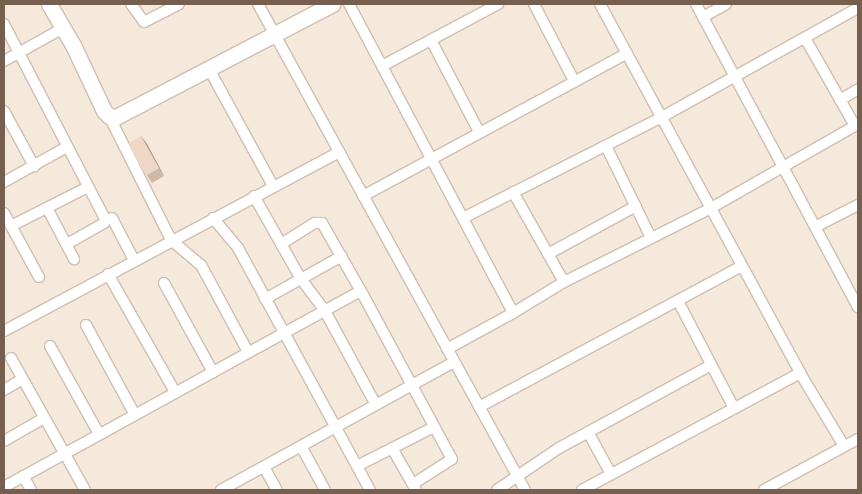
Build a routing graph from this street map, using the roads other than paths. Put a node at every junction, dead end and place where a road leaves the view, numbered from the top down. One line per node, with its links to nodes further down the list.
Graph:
1 (49, 4): 15 (street)
2 (131, 4): 3 (street)
3 (179, 4)
4 (258, 4): 16 (street)
5 (332, 4): 16 (street)
6 (349, 4): 22 (street)
7 (498, 4): 18 (street)
8 (534, 4): 25 (street)
9 (600, 4): 20 (street)
10 (696, 4): 13 (street)
11 (726, 4): 13 (street)
12 (858, 8): 17 (street)
13 (703, 17): 24 (street)
14 (4, 24): 19 (street)
15 (63, 28): 19 (street); 29 (street)
16 (274, 34): 23 (street); 35 (street)
17 (805, 38): 24 (street); 27 (street)
18 (431, 40): 22 (street); 32 (street)
19 (18, 53): 21 (street); 34 (street)
20 (627, 53): 25 (street); 30 (street)
21 (4, 61)
22 (382, 66): 36 (street)
23 (209, 69): 29 (street); 40 (street)
24 (735, 76): 30 (street); 37 (street)
25 (574, 81): 32 (street)
26 (858, 90): 27 (street)
27 (840, 100): 31 (street)
28 (4, 111): 38 (street)
29 (109, 116): 56 (street)
30 (662, 117): 33 (street); 48 (street)
31 (856, 125): 37 (street)
32 (479, 132): 36 (street)
33 (606, 146): 42 (street); 46 (street)
34 (67, 147): 38 (street); 41 (street)
35 (338, 152): 40 (street); 44 (street)
36 (431, 158): 44 (street); 52 (street)
37 (783, 164): 48 (street); 54 (street)
38 (34, 166): 39 (street)
39 (4, 182)
40 (273, 186): 43 (street)
41 (88, 187): 47 (street); 57 (street)
42 (513, 192): 52 (street); 59 (street)
43 (254, 196): 51 (street); 58 (street)
44 (363, 196): 79 (street)
45 (858, 204): 54 (street)
46 (636, 206): 55 (street); 59 (street)
47 (47, 208): 53 (street); 57 (street)
48 (711, 208): 55 (street); 63 (street)
49 (4, 213): 53 (street)
50 (112, 218): 62 (street)
51 (213, 218): 56 (street); 70 (street)
52 (463, 218): 74 (street)
53 (11, 226): 65 (street)
54 (817, 226): 72 (street)
55 (652, 238): 67 (street)
56 (172, 240): 62 (street); 80 (street)
57 (67, 244): 61 (street)
58 (281, 244): 60 (street); 66 (street)
59 (548, 254): 67 (street)
60 (342, 256): 66 (street); 69 (street)
61 (74, 258)
62 (134, 260): 64 (street)
63 (742, 266): 71 (street); 85 (street)
64 (108, 274): 76 (street); 89 (street)
65 (38, 277)
66 (301, 279): 70 (street); 73 (street)
67 (564, 282): 74 (street)
68 (164, 284): 84 (street)
69 (361, 291): 73 (street); 87 (street)
70 (265, 299): 77 (street)
71 (678, 301): 83 (street); 91 (street)
72 (857, 302)
73 (324, 311): 77 (street); 90 (street)
74 (513, 313): 79 (street)
75 (86, 325): 93 (street)
76 (4, 331)
77 (283, 334): 80 (street); 95 (street)
78 (50, 346): 98 (street)
79 (447, 349): 82 (street)
80 (248, 352): 84 (street)
81 (11, 358): 86 (street)
82 (454, 362): 87 (street); 91 (street)
83 (711, 365): 92 (street); 97 (street)
84 (213, 372): 89 (street)
85 (800, 372): 92 (street); 102 (street)
86 (22, 379): 88 (street); 94 (street)
87 (412, 385): 90 (street); 96 (street)
88 (4, 390)
89 (175, 392): 93 (street)
90 (376, 405): 95 (street)
91 (479, 407): 109 (street)
92 (734, 408): 107 (street)
93 (135, 415): 98 (street)
94 (44, 418): 99 (street); 104 (street)
95 (336, 427): 101 (street); 106 (street)
96 (434, 427): 103 (street); 111 (street)
97 (588, 432): 107 (street); 109 (street)
98 (99, 434): 104 (street)
99 (5, 438)
100 (858, 439): 102 (street)
101 (301, 446): 105 (street); 116 (street)
102 (844, 446): 121 (street)
103 (392, 448): 106 (street); 111 (street)
104 (64, 453): 108 (street); 114 (street)
105 (264, 466): 112 (street); 115 (street)
106 (357, 466): 117 (street)
107 (612, 474): 120 (street)
108 (23, 476): 110 (street); 113 (street)
109 (518, 478): 118 (street); 119 (street)
110 (4, 487)
111 (414, 487)
112 (224, 489)
113 (31, 490)
114 (85, 490)
115 (277, 490)
116 (325, 490)
117 (370, 490)
118 (497, 490)
119 (525, 490)
120 (582, 490)
121 (764, 490)

